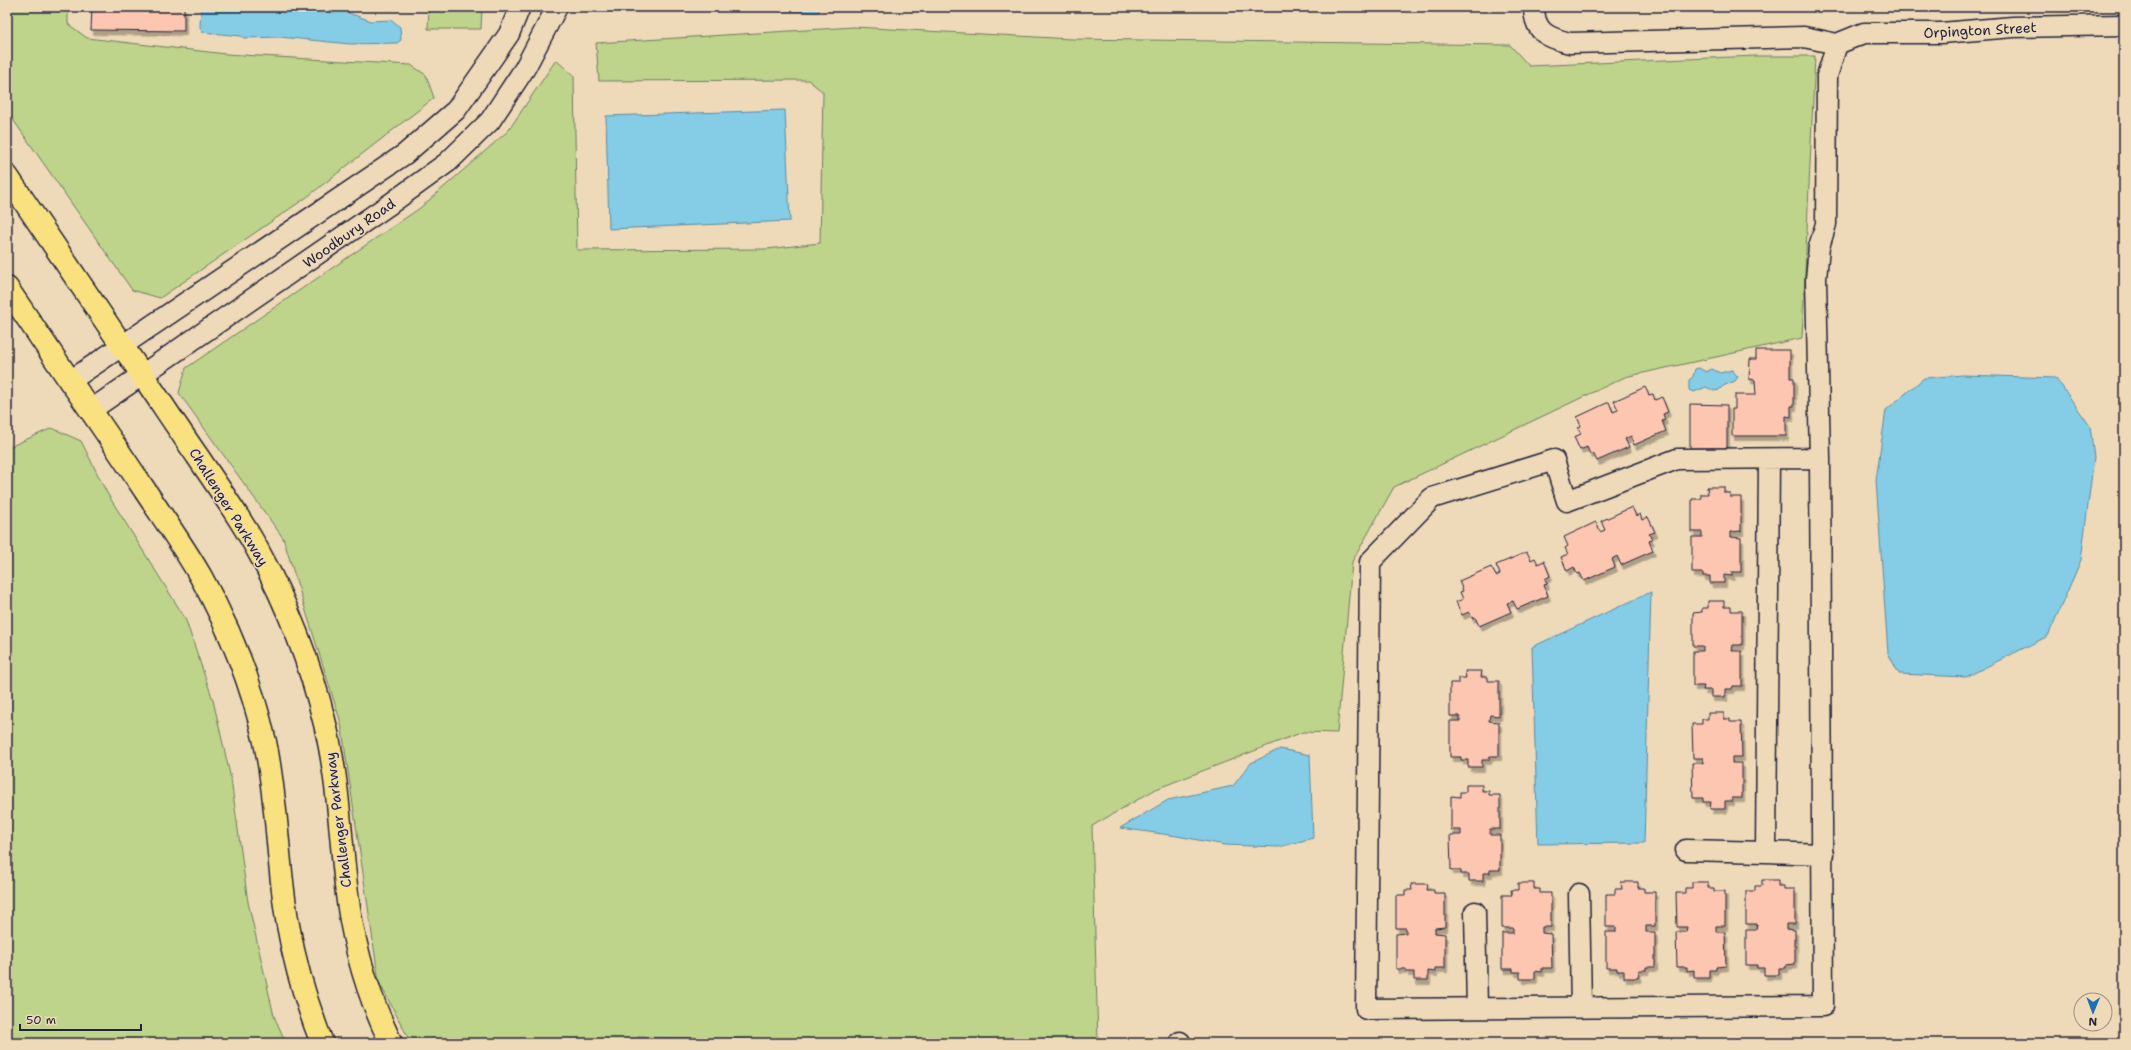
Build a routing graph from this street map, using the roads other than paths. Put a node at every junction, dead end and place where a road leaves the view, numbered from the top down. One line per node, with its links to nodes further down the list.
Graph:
1 (520, 7): 8 (street)
2 (556, 7): 9 (street, Woodbury Road)
3 (1534, 7): 5 (street)
4 (2124, 26): 5 (street, Orpington Street)
5 (1837, 44): 12 (street)
6 (7, 176): 8 (main road, Challenger Parkway)
7 (7, 288): 10 (main road)
8 (123, 347): 9 (main road, Challenger Parkway); 10 (street)
9 (142, 374): 11 (street, Woodbury Road); 22 (main road, Challenger Parkway)
10 (70, 381): 11 (main road)
11 (91, 410): 21 (main road)
12 (1820, 458): 13 (street); 16 (street)
13 (1769, 459): 15 (street); 19 (street)
14 (1686, 850): 15 (street)
15 (1766, 852): 16 (street)
16 (1822, 854): 20 (street)
17 (1579, 894): 20 (street)
18 (1475, 912): 19 (street)
19 (1477, 1008): 20 (street)
20 (1581, 1008)
21 (322, 1043)
22 (391, 1043)

